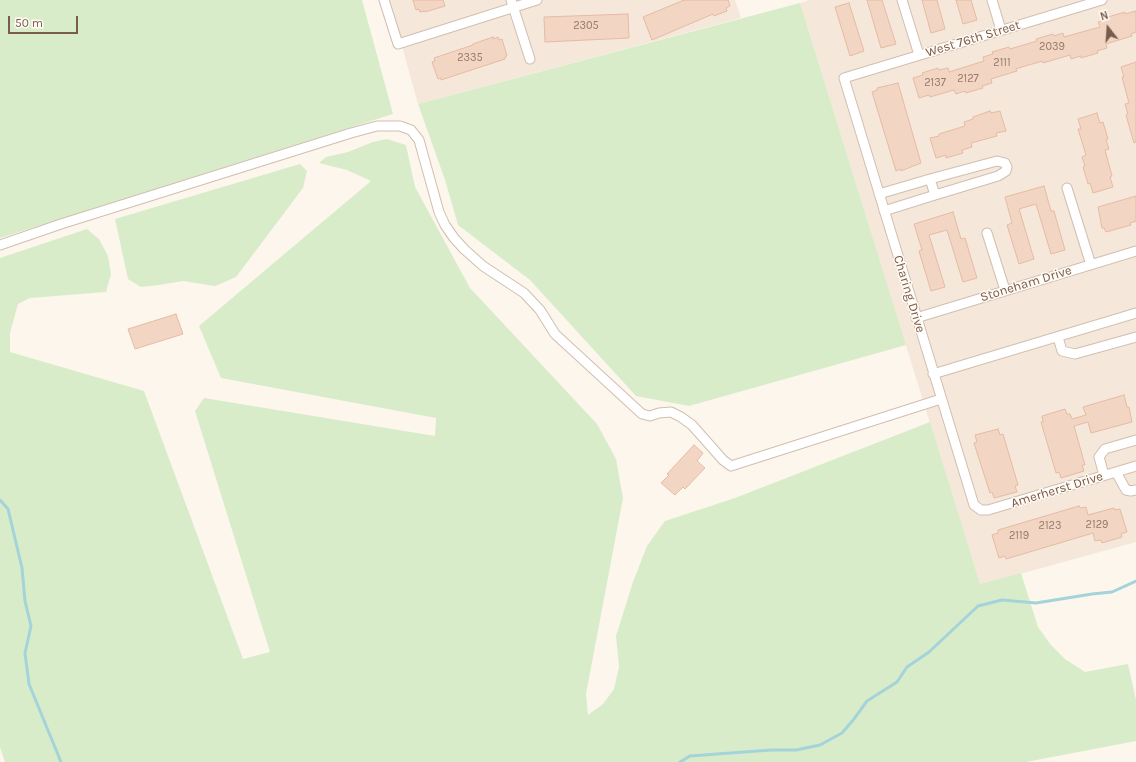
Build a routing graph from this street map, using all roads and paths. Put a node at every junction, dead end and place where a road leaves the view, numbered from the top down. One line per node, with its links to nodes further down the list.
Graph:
1 (384, 0): 7 (street)
2 (538, 0): 7 (street)
3 (902, 0): 9 (street)
4 (992, 0): 8 (street)
5 (1102, 0): 6 (street, West 76th Street)
6 (1087, 2): 8 (street, West 76th Street)
7 (513, 4): 10 (street)
8 (1001, 30): 9 (street, West 76th Street)
9 (919, 55): 11 (street, West 76th Street)
10 (530, 58)
11 (844, 78): 14 (street, Charing Drive)
12 (930, 179): 14 (street); 15 (street); 15 (street)
13 (1067, 188): 20 (street)
14 (879, 194): 16 (street, Charing Drive)
15 (935, 195): 16 (street)
16 (884, 211): 23 (street, Charing Drive)
17 (987, 233): 21 (street)
18 (0, 245): 27 (street)
19 (1136, 251): 20 (street, Stoneham Drive)
20 (1091, 265): 21 (street, Stoneham Drive)
21 (1005, 290): 23 (street, Stoneham Drive)
22 (1136, 313): 24 (street)
23 (916, 318): 26 (street, Charing Drive)
24 (1058, 336): 25 (street); 26 (street)
25 (1136, 337)
26 (933, 374): 27 (street, Charing Drive)
27 (941, 399): 33 (street, Charing Drive)
28 (1136, 440): 31 (street)
29 (1136, 466): 30 (street, Amerherst Drive)
30 (1116, 472): 31 (street, Amerherst Drive); 32 (street)
31 (1104, 475): 33 (street, Amerherst Drive)
32 (1136, 490)
33 (978, 509)

